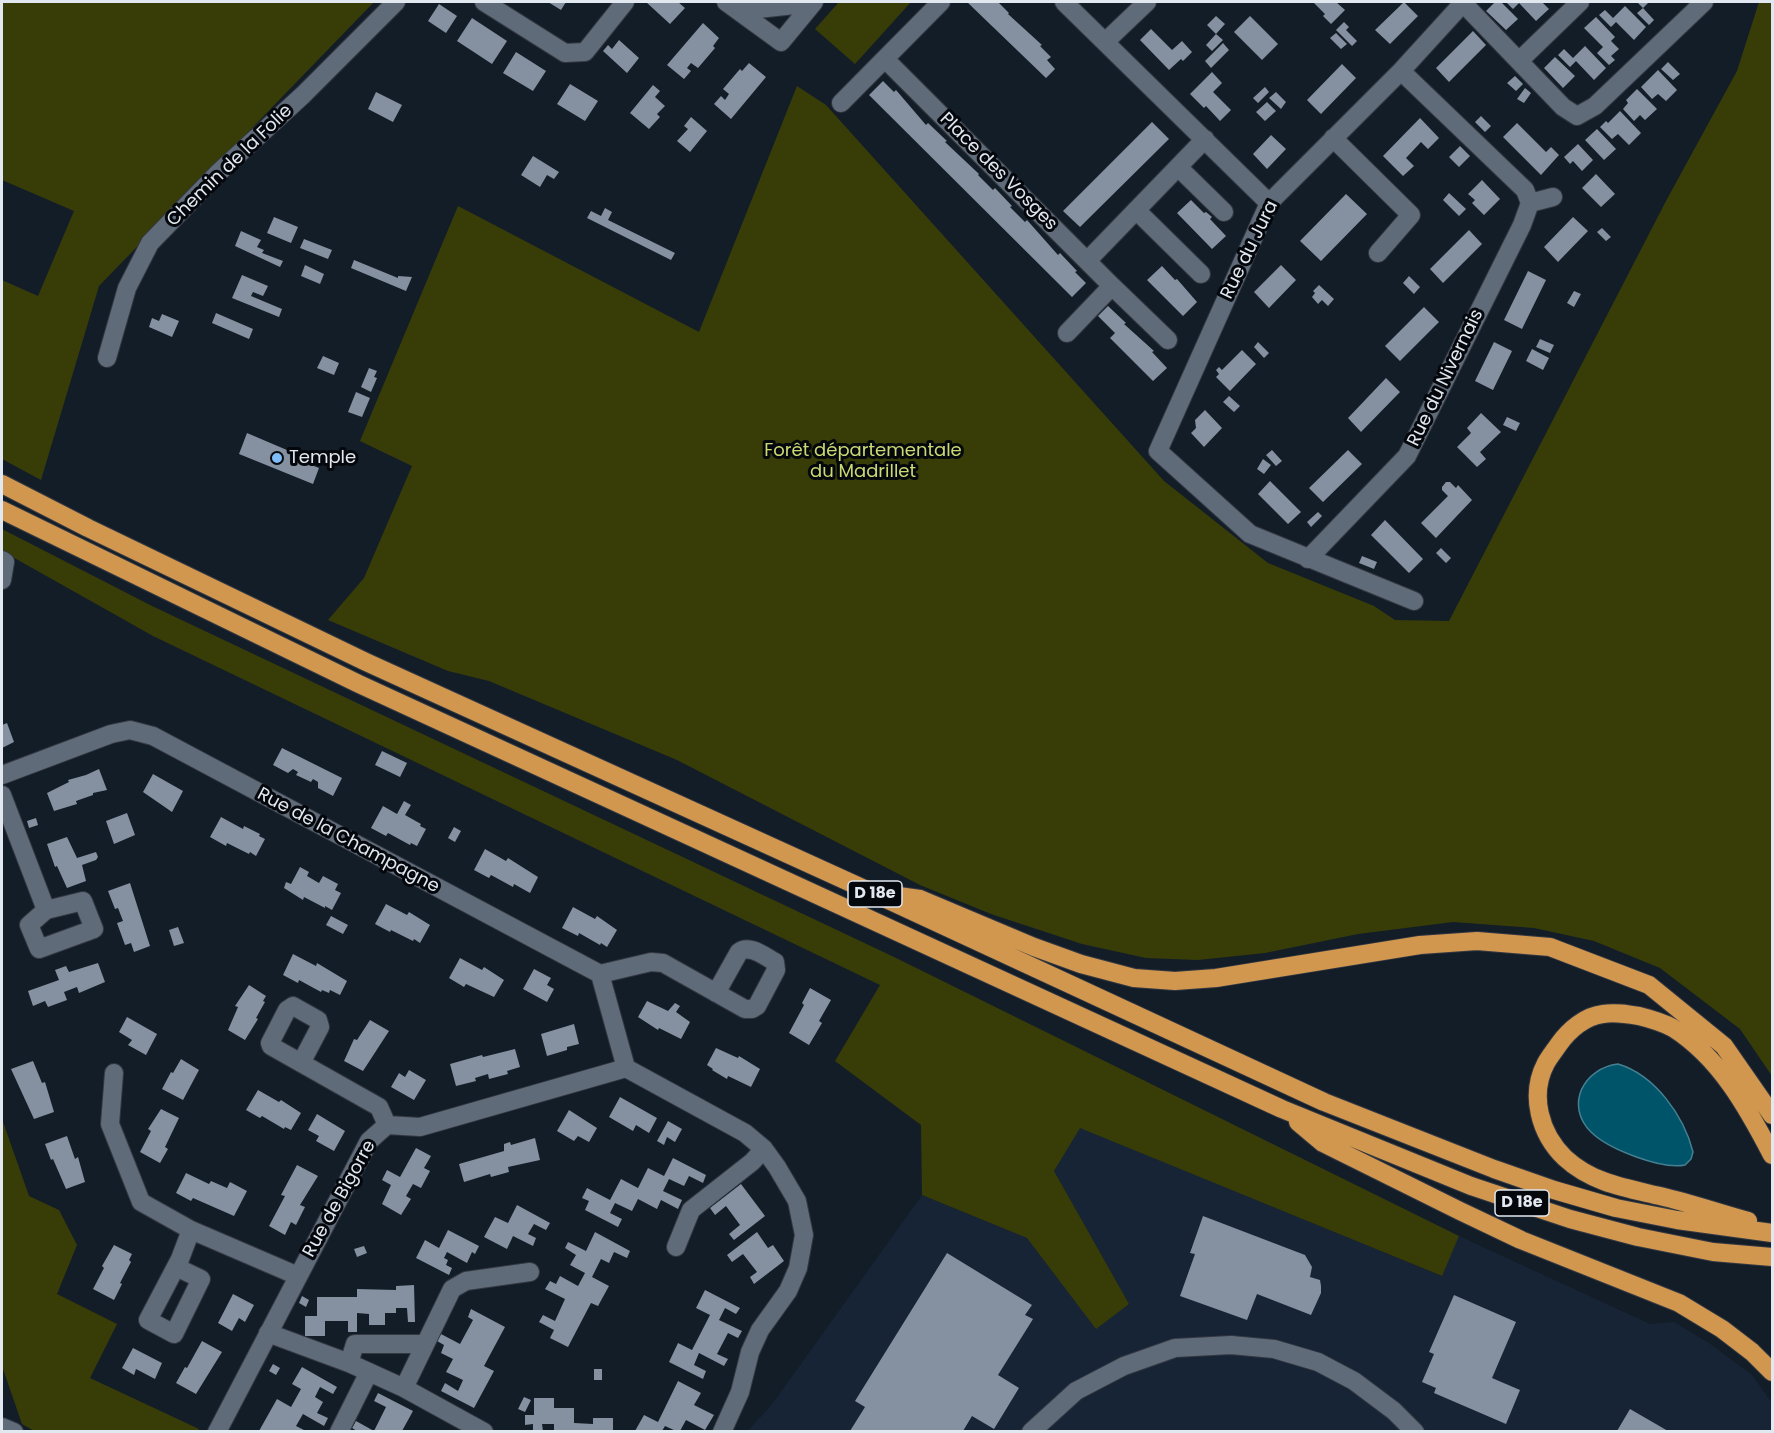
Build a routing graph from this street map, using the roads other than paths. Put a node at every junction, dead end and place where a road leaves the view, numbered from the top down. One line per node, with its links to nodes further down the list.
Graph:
1 (396, 2): 31 (street, Chemin de la Folie)
2 (484, 2): 3 (street)
3 (625, 2)
4 (814, 2): 11 (street); 11 (street)
5 (941, 2): 13 (street)
6 (1064, 2): 12 (street)
7 (1147, 2): 12 (street)
8 (1463, 2): 14 (street); 15 (street, Rue du Jura)
9 (1580, 2): 14 (street)
10 (1704, 2): 14 (street)
11 (732, 6)
12 (1105, 42): 18 (street)
13 (885, 59): 16 (street); 26 (street, Place des Vosges)
14 (1519, 61)
15 (1401, 71): 17 (street, Rue du Jura); 22 (street)
16 (841, 103)
17 (1333, 138): 21 (street, Rue du Jura); 25 (street)
18 (1204, 140): 19 (street); 21 (street)
19 (1178, 167): 23 (street); 24 (street)
20 (1553, 197): 22 (street)
21 (1269, 202): 34 (street, Rue du Jura)
22 (1530, 202): 34 (street, Rue du Nivernais)
23 (1136, 210): 26 (street); 27 (street)
24 (1224, 212)
25 (1378, 253)
26 (1087, 261): 28 (street, Place des Vosges)
27 (1201, 274)
28 (1112, 286): 29 (street); 30 (street, Place des Vosges)
29 (1067, 333)
30 (1168, 340)
31 (107, 358)
32 (2, 484): 40 (highway, D 18e)
33 (2, 510): 47 (highway, D 18e)
34 (1308, 559): 37 (street)
35 (3, 561): 36 (street)
36 (2, 580)
37 (1414, 602)
38 (2, 775): 42 (street, Rue de la Champagne)
39 (2, 795): 41 (street)
40 (871, 892): 48 (highway); 54 (highway, D 18e)
41 (46, 910)
42 (600, 975): 43 (street); 45 (street)
43 (716, 993)
44 (301, 1063): 49 (street)
45 (626, 1068): 49 (street, Rue de Bigorre); 50 (street)
46 (114, 1073): 53 (street)
47 (1282, 1109): 56 (highway, D 18e); 64 (highway)
48 (1773, 1115)
49 (387, 1125): 59 (street, Rue de Bigorre)
50 (764, 1149): 55 (street); 69 (street)
51 (1773, 1155): 52 (highway)
52 (1773, 1228)
53 (191, 1230): 57 (street); 59 (street)
54 (1773, 1233)
55 (676, 1247)
56 (1773, 1257)
57 (176, 1267)
58 (530, 1272): 61 (street)
59 (298, 1276): 60 (street, Rue de Bigorre)
60 (268, 1333): 62 (street); 66 (street, Rue de Bigorre)
61 (424, 1344): 62 (street); 65 (street)
62 (349, 1363): 63 (street)
63 (369, 1372): 65 (street); 67 (street)
64 (1773, 1372)
65 (404, 1388): 68 (street)
66 (217, 1431)
67 (339, 1431)
68 (484, 1431)
69 (722, 1431)
70 (1031, 1431): 71 (street)
71 (1415, 1431)

